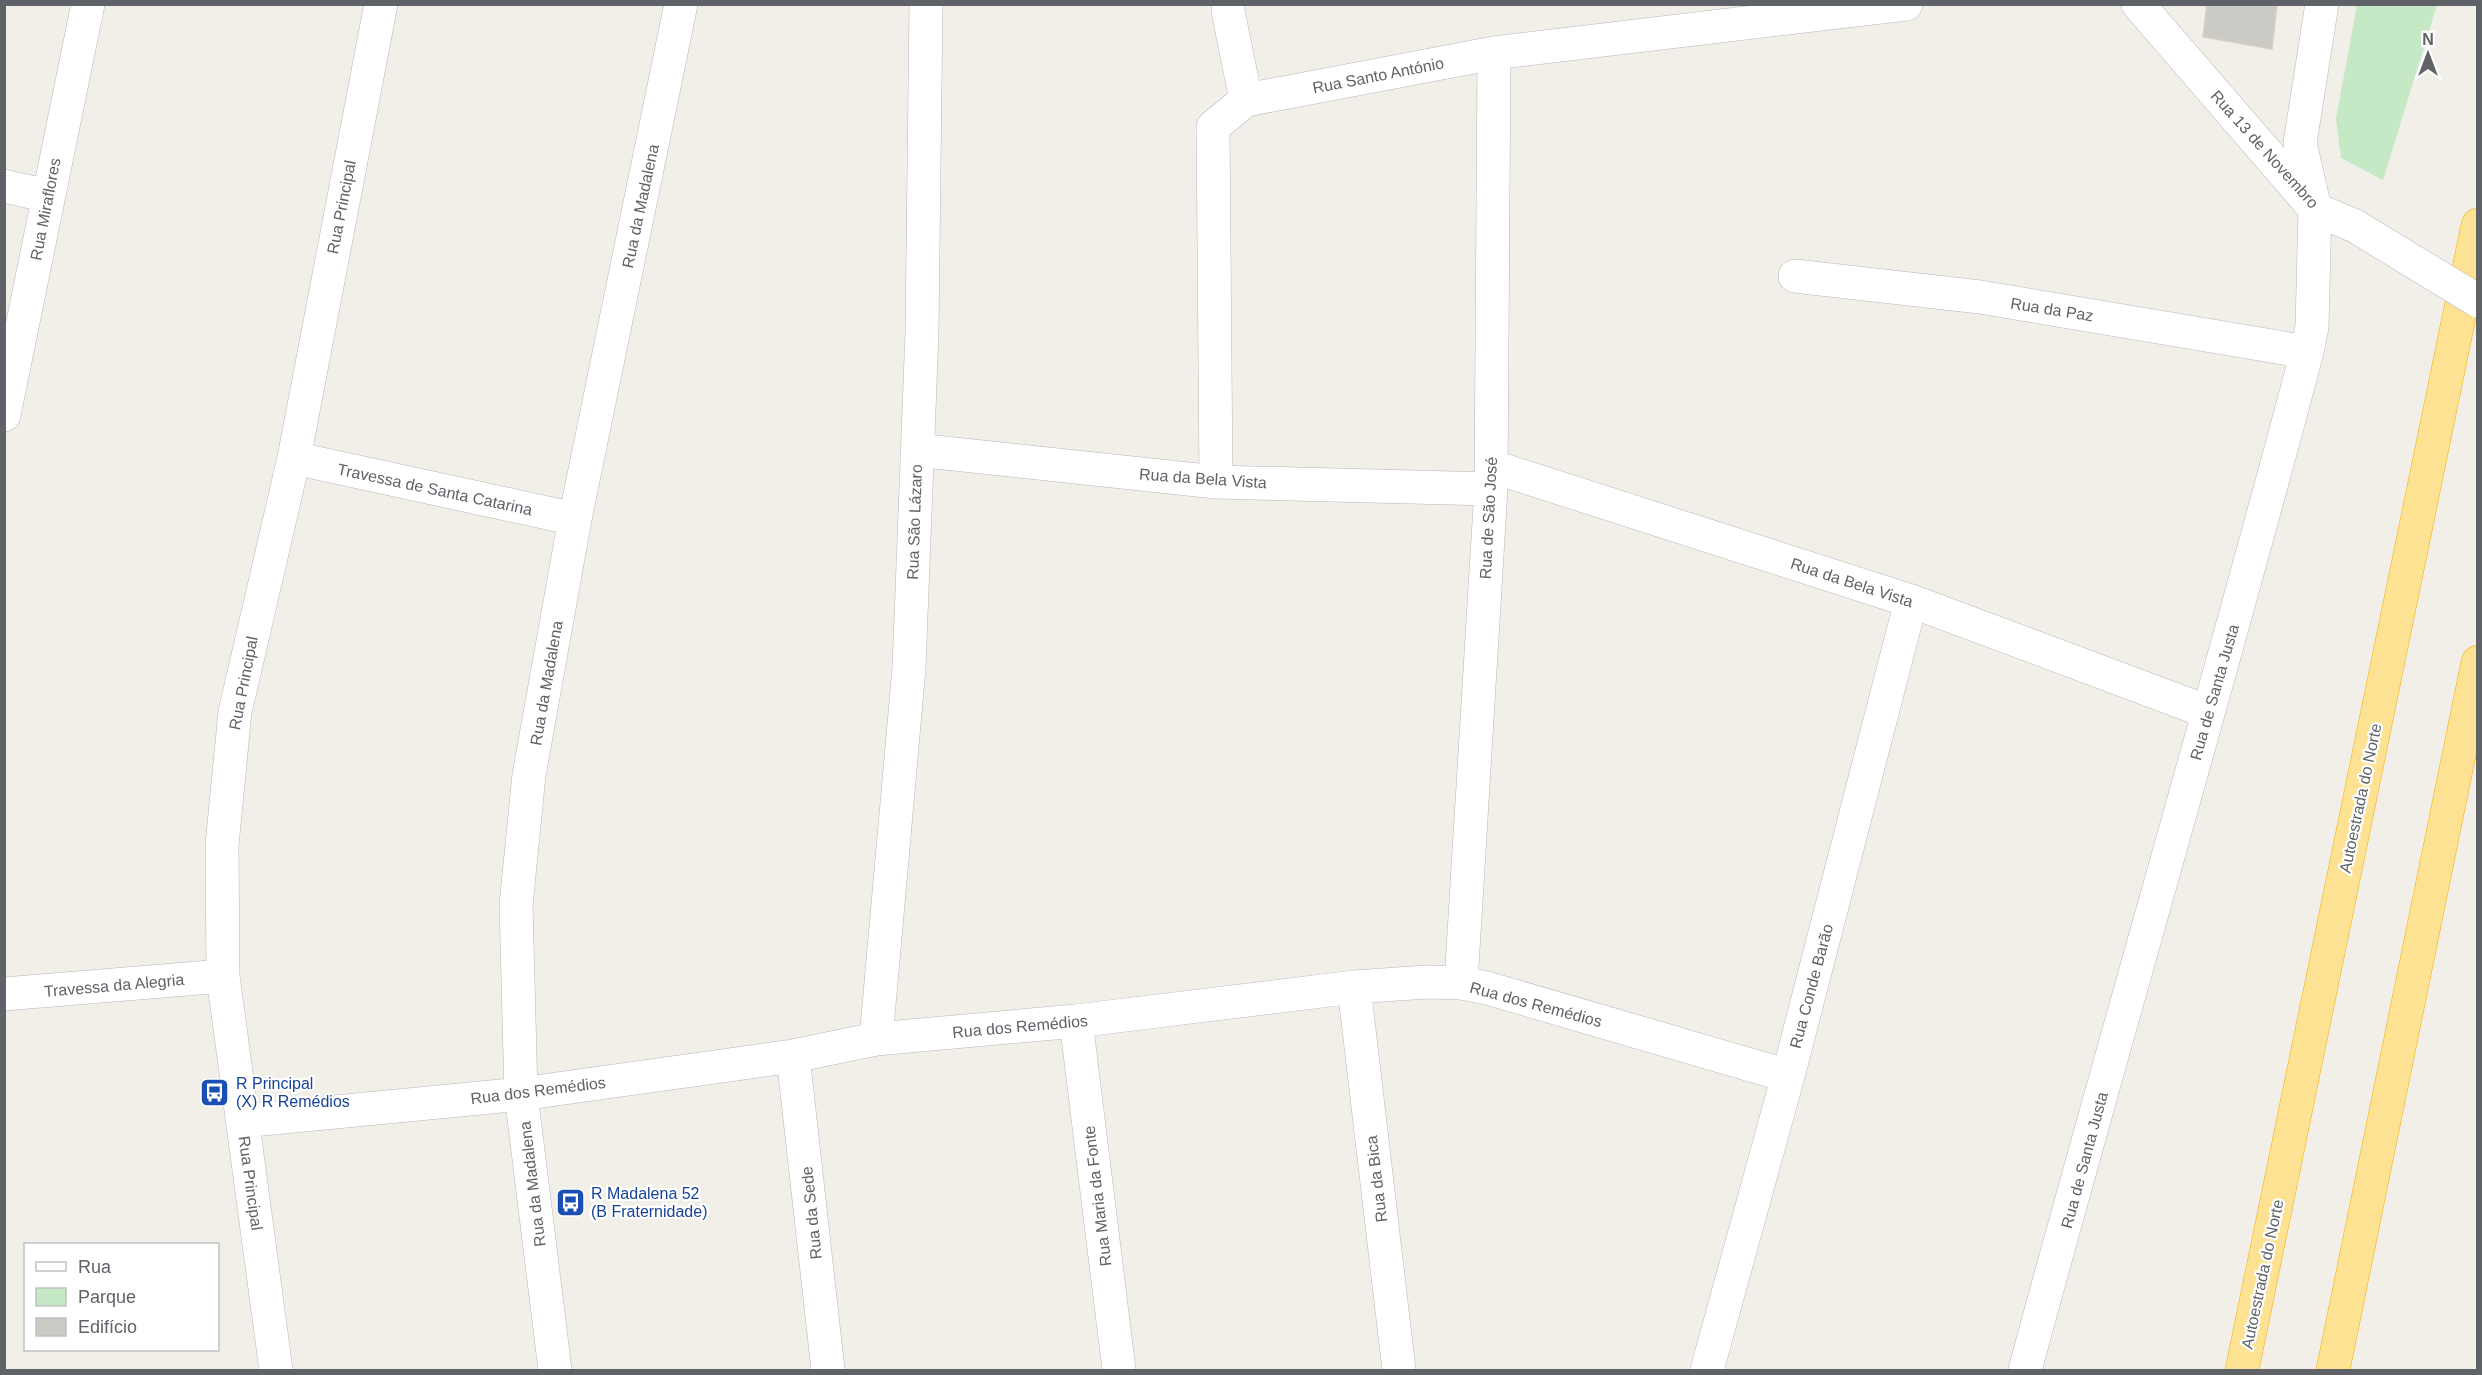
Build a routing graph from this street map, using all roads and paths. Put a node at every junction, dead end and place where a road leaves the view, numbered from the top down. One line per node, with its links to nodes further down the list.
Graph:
1 (88, 4): 12 (street, Rua Miraflores)
2 (381, 4): 20 (street, Rua Principal)
3 (681, 4): 23 (street, Rua da Madalena)
4 (926, 4): 19 (street, Rua São Lázaro)
5 (1906, 4): 9 (street, Rua Santo António)
6 (2138, 4): 13 (street, Rua 13 de Novembro)
7 (2322, 4): 13 (street, Rua de Santa Justa)
8 (1228, 11): 10 (street)
9 (1494, 53): 10 (street, Rua Santo António); 21 (street, Rua de São José)
10 (1246, 100): 22 (street, Rua Santo António)
11 (4, 186): 12 (street)
12 (48, 196): 18 (street, Rua Miraflores)
13 (2315, 209): 16 (street, Rua 13 de Novembro, bridge); 17 (street, Rua de Santa Justa)
14 (2478, 225): 44 (highway, Autoestrada do Norte)
15 (1795, 276): 17 (street, Rua da Paz)
16 (2478, 301)
17 (2307, 352): 26 (street, Rua de Santa Justa)
18 (4, 415)
19 (917, 450): 22 (street, Rua da Bela Vista); 32 (street, Rua São Lázaro)
20 (294, 458): 23 (street, Travessa de Santa Catarina); 27 (street, Rua Principal)
21 (1491, 477): 22 (street, Rua da Bela Vista); 24 (street, Rua da Bela Vista); 28 (street, Rua de São José)
22 (1216, 482)
23 (575, 519): 35 (street, Rua da Madalena)
24 (1911, 601): 26 (street, Rua da Bela Vista); 34 (street, Rua Conde Barão)
25 (2478, 662): 45 (highway)
26 (2208, 712): 43 (street, Rua de Santa Justa)
27 (223, 976): 30 (street, Travessa da Alegria); 36 (street, Rua Principal)
28 (1461, 983): 29 (street, Rua dos Remédios); 34 (street, Rua dos Remédios)
29 (1354, 987): 31 (street, Rua dos Remédios); 41 (street, Rua da Bica)
30 (4, 994)
31 (1076, 1021): 32 (street, Rua dos Remédios); 40 (street, Rua Maria da Fonte)
32 (876, 1039): 33 (street, Rua dos Remédios)
33 (793, 1056): 35 (street, Rua dos Remédios); 39 (street, Rua da Sede)
34 (1788, 1076): 42 (street, Rua Conde Barão)
35 (521, 1094): 36 (street, Rua dos Remédios); 38 (street, Rua da Madalena)
36 (243, 1120): 37 (street, Rua Principal)
37 (276, 1371)
38 (555, 1371)
39 (828, 1371)
40 (1119, 1371)
41 (1399, 1371)
42 (1707, 1371)
43 (2025, 1371)
44 (2242, 1371)
45 (2333, 1371)

